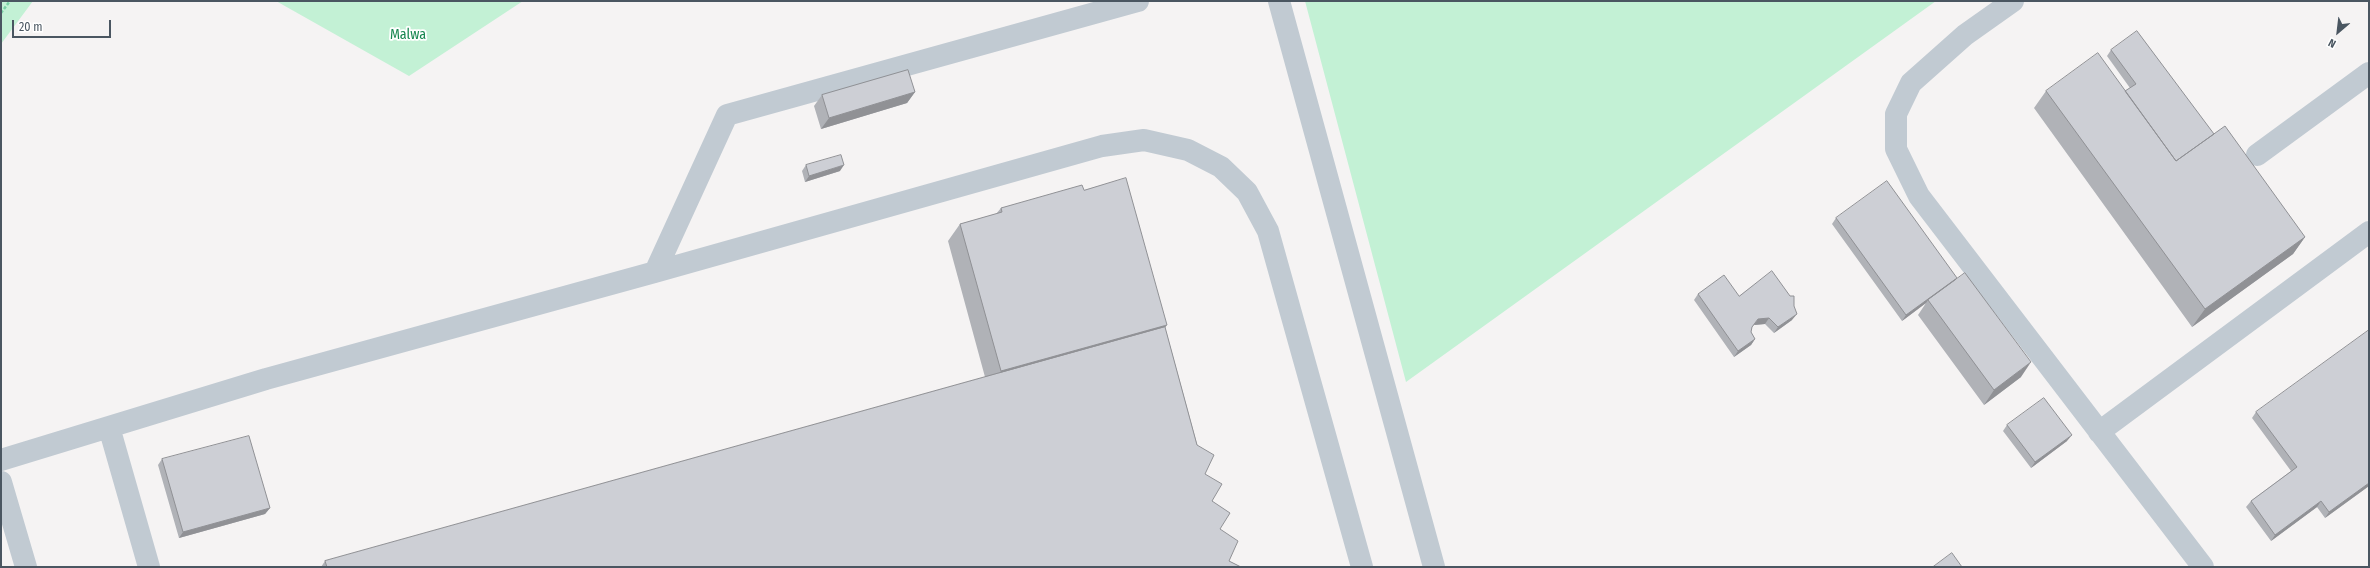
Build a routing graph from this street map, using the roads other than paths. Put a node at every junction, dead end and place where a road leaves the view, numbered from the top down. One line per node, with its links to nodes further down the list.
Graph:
1 (1138, 1): 7 (lane)
2 (1279, 1): 15 (lane)
3 (2013, 1): 9 (lane)
4 (2369, 73): 5 (lane)
5 (2257, 155)
6 (2369, 232): 9 (lane)
7 (655, 272): 8 (lane); 14 (lane)
8 (110, 427): 10 (lane); 13 (lane)
9 (2099, 432): 16 (lane)
10 (1, 460)
11 (1, 482): 12 (lane)
12 (26, 567)
13 (149, 567)
14 (1362, 567)
15 (1434, 567)
16 (2203, 567)

